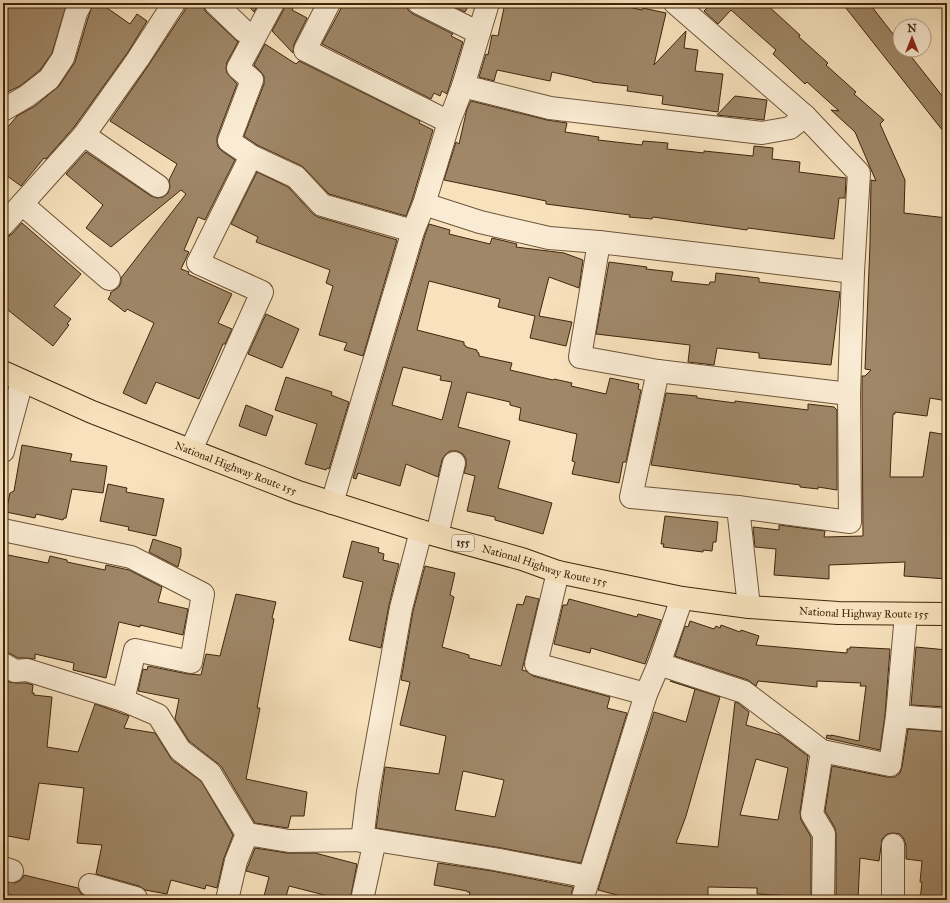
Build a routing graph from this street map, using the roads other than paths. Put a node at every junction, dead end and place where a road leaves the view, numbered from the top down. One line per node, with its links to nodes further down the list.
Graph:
1 (81, 3): 12 (street)
2 (174, 3): 15 (street)
3 (215, 3): 9 (street)
4 (273, 3): 16 (street)
5 (328, 3): 14 (street)
6 (420, 3): 10 (street)
7 (488, 3): 10 (street)
8 (675, 3): 13 (street)
9 (244, 31)
10 (479, 33): 11 (street)
11 (463, 86): 13 (street); 14 (street)
12 (3, 110)
13 (805, 116): 23 (street)
14 (449, 122): 19 (street)
15 (84, 135): 17 (street); 18 (street)
16 (251, 156): 21 (street); 28 (street)
17 (158, 186)
18 (22, 204): 20 (street); 24 (street)
19 (424, 204): 21 (street); 22 (street)
20 (3, 225)
21 (413, 231): 31 (street)
22 (599, 242): 23 (street); 25 (street)
23 (854, 272): 27 (street)
24 (109, 279)
25 (658, 371): 27 (street); 32 (street)
26 (12, 377): 28 (highway, National Highway Route 155 / 155); 29 (street)
27 (849, 394): 32 (street)
28 (191, 450): 31 (highway, National Highway Route 155 / 155)
29 (3, 451)
30 (454, 463): 34 (street)
31 (332, 503): 34 (highway, National Highway Route 155 / 155)
32 (738, 507): 37 (street)
33 (3, 530): 43 (street)
34 (429, 534): 35 (highway, National Highway Route 155 / 155); 48 (street)
35 (558, 572): 36 (highway, National Highway Route 155 / 155); 42 (street)
36 (682, 598): 37 (highway, National Highway Route 155 / 155); 41 (street)
37 (749, 608): 38 (highway, National Highway Route 155 / 155)
38 (906, 614): 39 (highway, National Highway Route 155 / 155); 44 (street)
39 (947, 614)
40 (3, 664): 43 (street)
41 (659, 664): 42 (street); 46 (street)
42 (646, 694): 50 (street)
43 (123, 700): 47 (street)
44 (897, 716): 45 (street); 46 (street)
45 (947, 720)
46 (822, 751): 56 (street)
47 (247, 834): 48 (street); 53 (street)
48 (368, 841): 50 (street); 54 (street)
49 (893, 845): 57 (street)
50 (589, 877): 55 (street)
51 (90, 885): 52 (street)
52 (138, 899)
53 (227, 900)
54 (362, 900)
55 (582, 900)
56 (823, 900)
57 (893, 900)

